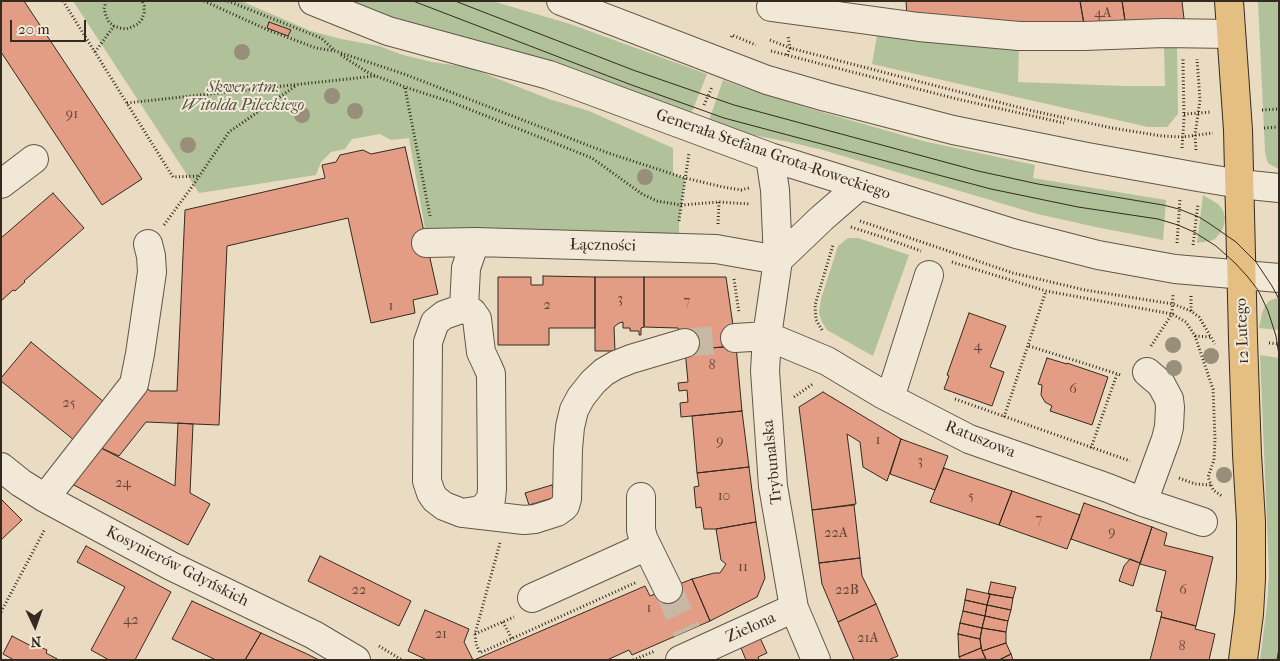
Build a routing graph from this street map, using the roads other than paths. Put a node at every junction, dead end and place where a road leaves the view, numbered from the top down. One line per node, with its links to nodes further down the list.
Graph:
1 (314, 1): 6 (street, Generała Stefana Grota-Roweckiego)
2 (561, 1): 9 (street)
3 (1229, 1): 5 (main road, 12 Lutego)
4 (771, 7): 5 (street)
5 (1231, 34): 9 (main road, 12 Lutego)
6 (770, 157): 10 (street, Generała Stefana Grota-Roweckiego); 15 (street, Trybunalska)
7 (34, 159): 8 (street)
8 (1, 184)
9 (1240, 184): 11 (street); 17 (main road, 12 Lutego)
10 (859, 186): 15 (street); 17 (street, Generała Stefana Grota-Roweckiego)
11 (1279, 188)
12 (429, 232): 13 (street, Łączności)
13 (475, 242): 15 (street, Łączności); 19 (street)
14 (148, 244): 26 (street)
15 (778, 260): 20 (street, Trybunalska)
16 (929, 275): 23 (street)
17 (1241, 276): 18 (street, Generała Stefana Grota-Roweckiego); 37 (main road, 12 Lutego)
18 (1279, 278)
19 (464, 308): 28 (street); 28 (street)
20 (748, 337): 23 (street, Ratuszowa); 33 (street, Trybunalska)
21 (685, 343): 28 (street)
22 (1135, 374): 27 (street)
23 (890, 398): 27 (street, Ratuszowa)
24 (1, 467): 26 (street, Kosynierów Gdyńskich)
25 (641, 497): 30 (street)
26 (45, 498): 35 (street, Kosynierów Gdyńskich)
27 (1144, 502): 29 (street, Ratuszowa)
28 (500, 518)
29 (1203, 522)
30 (646, 546): 31 (street); 32 (street)
31 (668, 589)
32 (525, 607)
33 (794, 608): 34 (street, Zielona); 36 (street, Trybunalska)
34 (688, 648)
35 (356, 660)
36 (816, 660)
37 (1243, 660)

